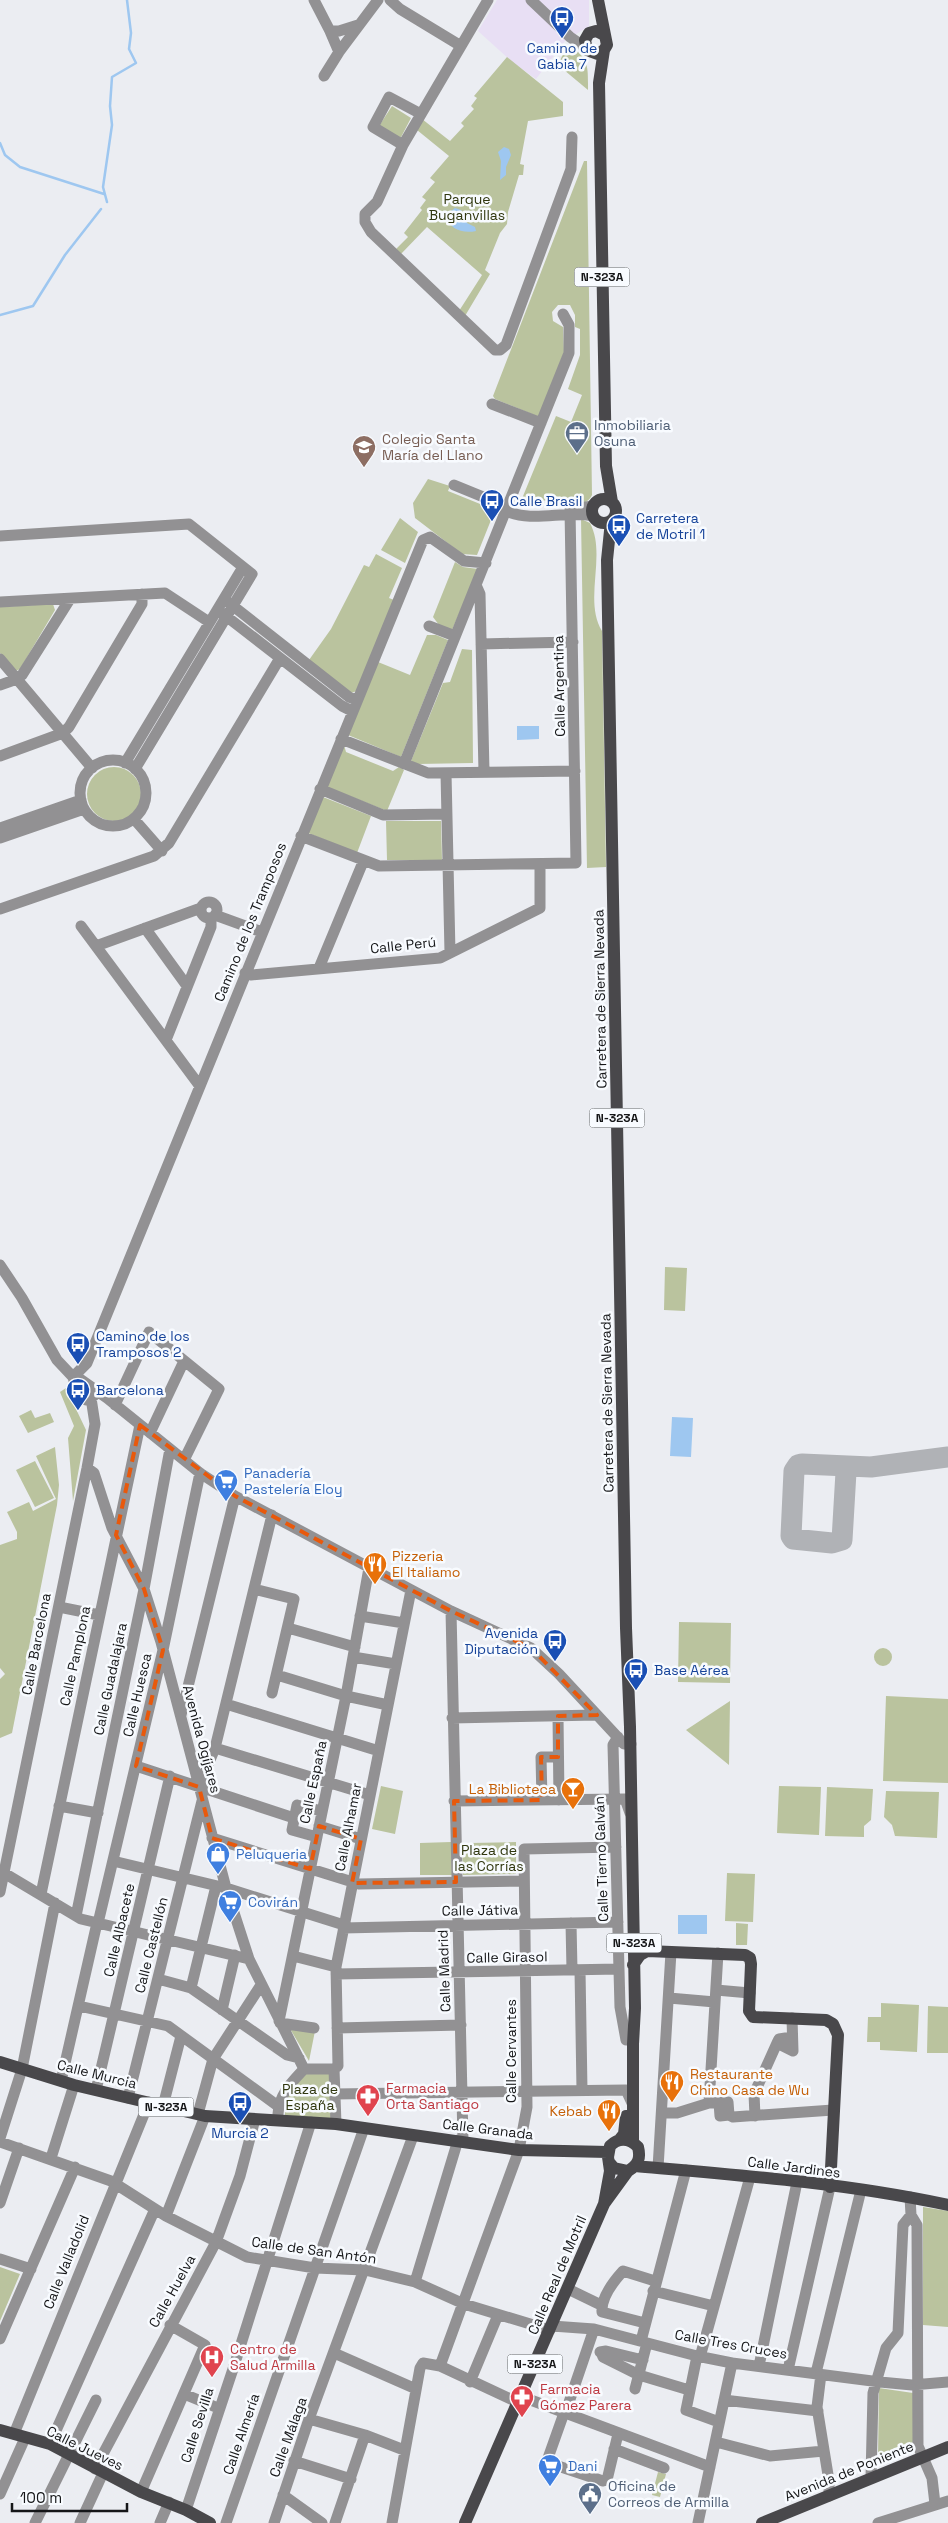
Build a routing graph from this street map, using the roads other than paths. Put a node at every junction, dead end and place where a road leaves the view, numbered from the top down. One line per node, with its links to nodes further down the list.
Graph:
1 (314, 0): 8 (street)
2 (378, 0): 7 (street)
3 (390, 0): 10 (street)
4 (488, 0): 10 (street)
5 (531, 0): 9 (street)
6 (598, 0): 9 (main road, N-323A)
7 (358, 25): 8 (street); 11 (street)
8 (330, 31): 11 (street)
9 (592, 40): 13 (main road, N-323A); 13 (main road, N-323A)
10 (461, 46): 14 (street)
11 (339, 52): 12 (street)
12 (324, 76)
13 (599, 83): 20 (main road, N-323A)
14 (421, 114): 16 (street); 16 (street)
15 (572, 136): 16 (street)
16 (404, 145)
17 (563, 314): 19 (street)
18 (492, 404): 19 (street)
19 (541, 423): 23 (street)
20 (606, 466): 22 (main road, N-323A); 25 (main road, N-323A)
21 (454, 485): 23 (street)
22 (612, 502): 25 (main road); 25 (main road, N-323A)
23 (508, 508): 24 (street); 27 (street)
24 (570, 512): 25 (street); 42 (street, Calle Argentina)
25 (598, 513): 118 (main road, Carretera de Sierra Nevada / N-323A)
26 (0, 536): 28 (street)
27 (486, 562): 30 (street); 48 (street, Camino de los Tramposos)
28 (243, 567): 32 (street); 35 (street)
29 (142, 594): 31 (street); 39 (street); 49 (street)
30 (476, 594): 41 (street); 43 (street)
31 (70, 598): 33 (street); 37 (street)
32 (223, 598): 35 (street); 36 (street)
33 (54, 599): 34 (street); 37 (street)
34 (0, 602)
35 (233, 606): 38 (street); 48 (street)
36 (216, 609): 38 (street); 39 (street)
37 (59, 614): 46 (street)
38 (226, 617): 44 (street); 53 (street)
39 (209, 622): 53 (street)
40 (429, 626): 41 (street)
41 (455, 636): 52 (street)
42 (573, 642): 43 (street); 55 (street, Calle Argentina)
43 (481, 644): 56 (street)
44 (280, 658): 48 (street); 65 (street)
45 (0, 659): 46 (street)
46 (17, 680): 47 (street); 49 (street)
47 (0, 686)
48 (349, 703): 50 (street, Camino de los Tramposos)
49 (63, 733): 51 (street); 54 (street)
50 (341, 738): 52 (street); 58 (street, Camino de los Tramposos)
51 (0, 756)
52 (404, 764): 57 (street)
53 (130, 766): 54 (street); 61 (street)
54 (92, 768): 59 (street)
55 (575, 771): 56 (street); 68 (street, Calle Argentina)
56 (484, 772): 57 (street)
57 (446, 773): 60 (street)
58 (320, 789): 60 (street); 63 (street, Camino de los Tramposos)
59 (83, 805): 61 (street); 62 (street); 64 (street)
60 (446, 814): 67 (street)
61 (134, 819): 65 (street)
62 (0, 828)
63 (301, 836): 66 (street); 73 (street, Camino de los Tramposos)
64 (0, 838)
65 (162, 851): 69 (street)
66 (363, 862): 67 (street); 76 (street)
67 (447, 864): 68 (street); 75 (street)
68 (540, 864): 75 (street, Calle Perú)
69 (0, 909)
70 (213, 917): 72 (street); 73 (street); 78 (street)
71 (81, 926): 74 (street)
72 (145, 928): 74 (street); 78 (street)
73 (262, 932): 77 (street, Camino de los Tramposos)
74 (96, 946): 79 (street)
75 (450, 954): 76 (street, Calle Perú)
76 (318, 968): 77 (street, Calle Perú)
77 (245, 973): 80 (street, Camino de los Tramposos)
78 (187, 986): 79 (street)
79 (166, 1040): 80 (street)
80 (199, 1085): 83 (street, Camino de los Tramposos)
81 (0, 1265): 83 (street)
82 (184, 1361): 85 (street); 87 (street); 89 (street)
83 (73, 1377): 84 (street)
84 (97, 1399): 85 (street); 90 (street, Calle Barcelona)
85 (115, 1405): 86 (street)
86 (140, 1425): 87 (street); 94 (street, Calle Pamplona)
87 (150, 1433): 88 (street)
88 (170, 1448): 89 (street); 96 (street, Calle Guadalajara)
89 (184, 1460): 91 (street)
90 (87, 1468): 94 (street, Avenida Ogíjares); 99 (street, Calle Barcelona)
91 (200, 1472): 92 (street); 105 (street, Calle Huesca)
92 (235, 1496): 93 (street); 114 (street)
93 (272, 1515): 95 (street); 97 (street, Calle Castellón)
94 (116, 1535): 96 (street, Avenida Ogíjares); 101 (street, Calle Pamplona)
95 (369, 1568): 98 (street); 102 (street, Calle España)
96 (144, 1589): 105 (street, Avenida Ogíjares); 133 (street, Calle Guadalajara)
97 (254, 1589): 104 (street); 111 (street, Calle Castellón)
98 (411, 1590): 100 (street); 103 (street, Calle Alhamar)
99 (59, 1607): 101 (street); 143 (street, Calle Barcelona)
100 (450, 1611): 113 (street); 116 (street, Calle Madrid)
101 (99, 1615): 131 (street, Calle Pamplona)
102 (360, 1616): 103 (street); 106 (street, Calle España)
103 (404, 1623): 107 (street, Calle Alhamar)
104 (288, 1628): 106 (street); 108 (street)
105 (163, 1650): 114 (street, Avenida Ogíjares); 122 (street, Calle Huesca)
106 (354, 1652): 107 (street); 110 (street, Calle España)
107 (396, 1664): 112 (street, Calle Alhamar)
108 (277, 1675): 109 (street); 110 (street)
109 (272, 1693)
110 (346, 1696): 112 (street); 117 (street, Calle España)
111 (226, 1704): 117 (street); 119 (street, Calle Castellón)
112 (388, 1705): 120 (street, Calle Alhamar)
113 (597, 1715): 115 (street); 118 (street)
114 (180, 1716): 125 (street, Avenida Ogíjares)
115 (558, 1716): 116 (street); 121 (street)
116 (452, 1718): 130 (street, Calle Madrid)
117 (337, 1738): 120 (street); 124 (street, Calle España)
118 (624, 1742): 127 (main road, Calle Tierno Galván / N-323A); 135 (main road, Calle Tierno Galván / N-323A)
119 (215, 1748): 124 (street); 125 (street, Calle Castellón)
120 (378, 1752): 126 (street, Calle Alhamar)
121 (558, 1757): 128 (street); 129 (street)
122 (136, 1766): 123 (street); 140 (street, Calle Huesca)
123 (170, 1776): 125 (street); 142 (street, Calle Albacete)
124 (328, 1782): 126 (street); 132 (street, Calle España)
125 (201, 1793): 134 (street); 137 (street, Avenida Ogíjares); 144 (street, Calle Castellón)
126 (370, 1795): 138 (street, Calle Alhamar)
127 (619, 1799): 129 (street); 135 (street, Calle Tierno Galván); 139 (street, Calle Tierno Galván); 179 (main road, Calle Tierno Galván / N-323A)
128 (542, 1800): 129 (street); 130 (street)
129 (559, 1800)
130 (454, 1801): 146 (street, Calle Madrid)
131 (59, 1806): 133 (street); 150 (street, Calle Pamplona)
132 (322, 1811): 134 (street); 136 (street, Calle España)
133 (98, 1813): 153 (street, Calle Guadalajara)
134 (294, 1818): 136 (street)
135 (632, 1821): 161 (main road, Calle Tierno Galván / N-323A)
136 (318, 1831): 138 (street); 141 (street, Calle España)
137 (212, 1838): 141 (street); 148 (street, Avenida Ogíjares)
138 (361, 1838): 147 (street, Calle Alhamar)
139 (616, 1847): 145 (street, Calle Cervantes); 154 (street, Calle Tierno Galván)
140 (113, 1861): 142 (street, Calle Játiva); 155 (street, Calle Huesca)
141 (310, 1869): 147 (street); 152 (street, Calle España)
142 (149, 1870): 144 (street, Calle Játiva); 160 (street, Calle Albacete)
143 (4, 1873): 149 (street, Calle Barcelona); 150 (street)
144 (182, 1878): 148 (street, Calle Játiva); 162 (street, Calle Castellón)
145 (523, 1880): 146 (street); 157 (street, Calle Cervantes)
146 (456, 1882): 147 (street); 158 (street, Calle Madrid)
147 (352, 1883): 159 (street, Calle Alhamar)
148 (221, 1887): 152 (street, Calle Játiva); 163 (street); 169 (street, Avenida Ogíjares)
149 (0, 1892)
150 (41, 1894): 151 (street)
151 (55, 1902): 153 (street); 200 (street)
152 (302, 1911): 159 (street, Calle Játiva); 168 (street, Calle España)
153 (76, 1916): 155 (street)
154 (618, 1922): 156 (street, Calle Játiva); 171 (street, Calle Tierno Galván)
155 (98, 1923): 160 (street); 185 (street, Calle Huesca)
156 (571, 1923): 157 (street, Calle Játiva); 172 (street)
157 (525, 1924): 158 (street, Calle Játiva); 174 (street, Calle Cervantes)
158 (457, 1926): 159 (street, Calle Játiva); 175 (street, Calle Madrid)
159 (344, 1927): 173 (street, Calle Alhamar)
160 (135, 1932): 162 (street); 187 (street, Calle Albacete)
161 (634, 1934): 164 (main road); 170 (main road, Calle Tierno Galván / N-323A)
162 (167, 1940): 163 (street); 176 (street, Calle Castellón)
163 (202, 1948): 167 (street); 178 (street)
164 (647, 1951): 165 (main road); 170 (main road)
165 (671, 1952): 166 (main road); 182 (street)
166 (718, 1954): 180 (main road); 181 (street)
167 (235, 1955): 169 (street); 186 (street)
168 (293, 1956): 173 (street, Calle Girasol); 183 (street, Calle España)
169 (249, 1959): 177 (street, Avenida Ogíjares)
170 (634, 1961): 179 (main road, Calle Tierno Galván); 213 (main road, Calle Tierno Galván / N-323A)
171 (619, 1969): 172 (street, Calle Girasol); 196 (street, Calle Tierno Galván)
172 (576, 1970): 174 (street, Calle Girasol); 205 (street)
173 (336, 1971): 175 (street, Calle Girasol); 194 (street, Calle Alhamar)
174 (525, 1971): 175 (street, Calle Girasol); 208 (street, Calle Cervantes)
175 (459, 1972): 192 (street, Calle Madrid)
176 (158, 1979): 178 (street); 189 (street, Calle Castellón)
177 (261, 1985): 184 (street, Avenida Ogíjares); 190 (street)
178 (191, 1988): 186 (street)
179 (628, 1993): 196 (main road, Calle Tierno Galván / N-323A)
180 (750, 1993): 181 (street); 188 (main road)
181 (715, 1996): 182 (street); 212 (street)
182 (669, 1998): 217 (street)
183 (283, 2002): 184 (street); 191 (street, Calle España)
184 (270, 2003): 191 (street, Avenida Ogíjares)
185 (79, 2006): 187 (street); 202 (street, Calle Huesca)
186 (222, 2010): 190 (street)
187 (114, 2014): 189 (street); 204 (street, Calle Albacete)
188 (792, 2018): 216 (main road); 219 (street)
189 (147, 2022): 195 (street); 210 (street, Calle Castellón)
190 (238, 2022): 197 (street); 199 (street)
191 (280, 2022): 193 (street); 199 (street, Avenida Ogíjares)
192 (461, 2025): 194 (street); 207 (street, Calle Madrid)
193 (314, 2028)
194 (338, 2028): 201 (street, Calle Alhamar)
195 (181, 2036): 197 (street); 214 (street)
196 (626, 2040): 206 (main road, Calle Tierno Galván / N-323A)
197 (213, 2059): 215 (street); 218 (street)
198 (0, 2062): 200 (main road, Calle Murcia / N-323A)
199 (302, 2064): 201 (street); 215 (street)
200 (22, 2069): 202 (main road, Calle Murcia / N-323A); 227 (street)
201 (334, 2069): 209 (street)
202 (61, 2081): 203 (main road, Calle Murcia / N-323A)
203 (74, 2085): 204 (main road, Calle Murcia / N-323A); 233 (street)
204 (96, 2090): 210 (main road, Calle Murcia / N-323A)
205 (582, 2090): 206 (street); 208 (street)
206 (626, 2090): 213 (street, Calle Tierno Galván); 226 (main road, Calle Tierno Galván / N-323A)
207 (463, 2092): 208 (street); 209 (street); 228 (street, Calle Madrid)
208 (527, 2092): 231 (street, Calle Cervantes)
209 (335, 2094): 223 (street)
210 (128, 2098): 211 (main road, Calle Murcia / N-323A)
211 (149, 2102): 214 (main road, Calle Murcia / N-323A); 240 (street, Calle Valladolid)
212 (714, 2102): 217 (street); 219 (street)
213 (633, 2105): 229 (main road, Calle Tierno Galván / N-323A)
214 (163, 2106): 218 (main road, Calle Murcia / N-323A)
215 (278, 2106): 221 (street)
216 (832, 2110): 219 (street); 241 (main road)
217 (663, 2113): 235 (street)
218 (202, 2115): 220 (main road, Calle Murcia / N-323A); 249 (street)
219 (755, 2116)
220 (256, 2119): 221 (main road, Calle Murcia / N-323A); 250 (street, Calle Huelva)
221 (278, 2120): 222 (main road, Calle Murcia / N-323A)
222 (311, 2122): 223 (main road, Calle Murcia / N-323A); 252 (street, Calle Sevilla)
223 (336, 2124): 224 (main road, Calle Granada / N-323A)
224 (364, 2128): 225 (main road, Calle Granada / N-323A); 253 (street, Calle Almería)
225 (413, 2136): 228 (main road, Calle Granada / N-323A); 255 (street, Calle Málaga)
226 (620, 2139): 229 (main road); 232 (main road, N-323A)
227 (0, 2140): 230 (street, Calle de San Antón)
228 (460, 2140): 231 (main road, Calle Granada / N-323A); 256 (street, Calle Madrid)
229 (633, 2142): 236 (main road, N-323A)
230 (19, 2148): 233 (street, Calle de San Antón); 244 (street)
231 (519, 2150): 232 (main road, Calle Granada / N-323A); 259 (street, Calle Cervantes)
232 (609, 2157): 236 (main road, N-323A); 245 (main road, Calle Real de Motril / N-323A)
233 (50, 2158): 234 (street, Calle de San Antón)
234 (75, 2167): 240 (street, Calle de San Antón); 254 (street)
235 (658, 2168): 236 (main road, Calle Jardines); 237 (main road, Calle Jardines)
236 (631, 2169): 245 (main road, Calle Real de Motril / N-323A)
237 (686, 2170): 238 (main road, Calle Jardines); 257 (street)
238 (750, 2177): 239 (main road, Calle Jardines); 260 (street)
239 (798, 2182): 241 (main road, Calle Jardines); 276 (street)
240 (116, 2184): 247 (street, Calle de San Antón); 299 (street, Calle Valladolid)
241 (830, 2186): 242 (main road, Calle Jardines); 277 (street)
242 (861, 2190): 243 (main road, Calle Jardines); 278 (street)
243 (910, 2197): 246 (main road, Calle Jardines); 248 (street)
244 (0, 2203)
245 (604, 2204): 258 (main road, Calle Real de Motril / N-323A)
246 (948, 2204)
247 (156, 2209): 249 (street, Calle de San Antón); 301 (street)
248 (911, 2215): 280 (street); 283 (street)
249 (166, 2216): 250 (street, Calle de San Antón)
250 (216, 2242): 252 (street, Calle de San Antón); 264 (street, Calle Huelva)
251 (0, 2259): 254 (street)
252 (267, 2261): 253 (street, Calle de San Antón); 291 (street, Calle Sevilla)
253 (315, 2268): 255 (street, Calle de San Antón); 326 (street, Calle Almería)
254 (31, 2269): 267 (street)
255 (365, 2270): 256 (street, Calle de San Antón); 270 (street, Calle Málaga)
256 (415, 2282): 259 (street, Calle de San Antón)
257 (654, 2286): 260 (street); 261 (street); 263 (street)
258 (568, 2289): 261 (street); 265 (main road, Calle Real de Motril / N-323A)
259 (464, 2304): 262 (street, Calle de San Antón); 275 (street, Calle Cervantes)
260 (714, 2306): 272 (street)
261 (602, 2309): 263 (street)
262 (498, 2315): 265 (street, Calle de San Antón); 281 (street)
263 (645, 2323): 268 (street)
264 (170, 2325): 287 (street); 311 (street, Calle Huelva)
265 (551, 2328): 266 (street, Calle Tres Cruces); 288 (main road, Calle Real de Motril / N-323A)
266 (594, 2329): 268 (street, Calle Tres Cruces); 269 (street)
267 (1, 2337)
268 (644, 2342): 272 (street, Calle Tres Cruces); 273 (street)
269 (589, 2348): 271 (street); 293 (street)
270 (334, 2352): 284 (street); 294 (street, Calle Málaga)
271 (602, 2352): 273 (street); 279 (street)
272 (699, 2356): 274 (street, Calle Tres Cruces); 286 (street)
273 (643, 2360): 279 (street)
274 (732, 2362): 276 (street, Calle Tres Cruces); 290 (street)
275 (440, 2366): 281 (street); 284 (street)
276 (759, 2366): 277 (street, Calle Tres Cruces)
277 (788, 2370): 278 (street, Calle Tres Cruces)
278 (818, 2373): 280 (street, Calle Tres Cruces); 292 (street)
279 (639, 2374): 285 (street); 286 (street)
280 (876, 2381): 283 (street, Calle Tres Cruces); 312 (street)
281 (470, 2382): 288 (street)
282 (948, 2382): 283 (street, Calle Tres Cruces)
283 (918, 2383): 307 (street)
284 (416, 2389): 304 (street)
285 (635, 2389)
286 (690, 2390): 295 (street)
287 (184, 2394): 291 (street); 314 (street)
288 (518, 2399): 293 (street); 331 (main road, Calle Real de Motril / N-323A)
289 (96, 2400): 306 (street)
290 (724, 2400): 292 (street); 295 (street)
291 (218, 2408): 321 (street, Calle Sevilla)
292 (818, 2411): 305 (street)
293 (564, 2414): 297 (street); 303 (street)
294 (309, 2419): 298 (street); 308 (street, Calle Málaga)
295 (719, 2422): 300 (street)
296 (0, 2430): 299 (main road, Calle Jueves)
297 (618, 2434): 303 (street); 309 (street)
298 (365, 2435): 304 (street); 313 (street)
299 (19, 2436): 301 (main road, Calle Jueves); 315 (street, Calle Valladolid)
300 (716, 2442): 305 (street); 309 (street)
301 (50, 2444): 306 (main road, Calle Jueves)
302 (948, 2447): 307 (main road, Avenida de Poniente)
303 (614, 2449): 310 (street)
304 (404, 2450): 330 (street)
305 (824, 2450): 316 (street)
306 (70, 2455): 311 (main road, Calle Jueves); 322 (street)
307 (924, 2457): 312 (main road, Avenida de Poniente); 320 (street)
308 (294, 2461): 313 (street); 317 (street, Calle Málaga)
309 (710, 2466): 332 (street)
310 (664, 2468)
311 (99, 2471): 314 (main road, Calle Jueves); 323 (street, Calle Huelva)
312 (872, 2478): 316 (main road, Avenida de Poniente)
313 (351, 2479): 329 (street)
314 (141, 2492): 319 (main road, Calle Jueves)
315 (0, 2494)
316 (834, 2494): 333 (main road, Avenida de Poniente)
317 (284, 2495): 327 (street, Calle Málaga); 328 (street)
318 (948, 2501): 320 (street)
319 (169, 2502): 321 (main road, Calle Jueves); 324 (street)
320 (935, 2504): 334 (street)
321 (186, 2510): 325 (main road, Calle Jueves)
322 (35, 2523)
323 (80, 2523)
324 (160, 2523)
325 (210, 2523)
326 (226, 2523)
327 (274, 2523)
328 (322, 2523)
329 (335, 2523)
330 (392, 2523)
331 (465, 2523)
332 (698, 2523)
333 (762, 2523)
334 (878, 2523)

